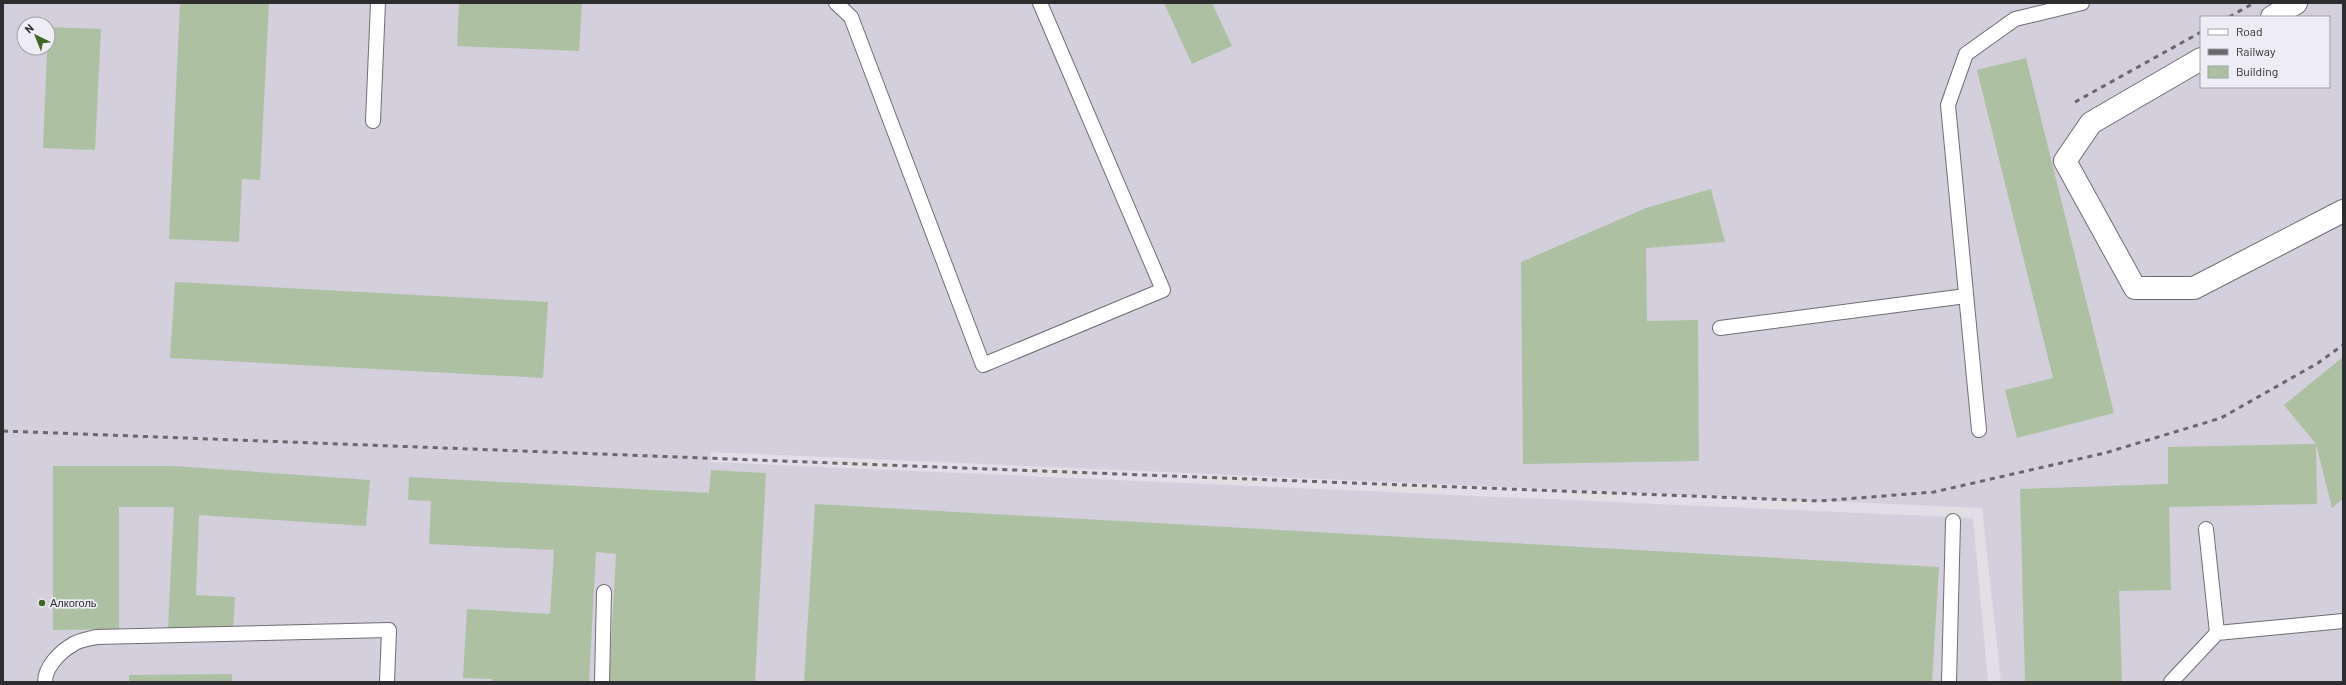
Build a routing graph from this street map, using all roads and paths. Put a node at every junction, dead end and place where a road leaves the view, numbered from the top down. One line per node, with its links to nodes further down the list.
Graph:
1 (378, 3): 8 (lane)
2 (836, 3): 3 (lane)
3 (1040, 3)
4 (2082, 3): 10 (lane)
5 (2296, 3): 6 (street)
6 (2274, 16)
7 (2200, 60): 9 (street)
8 (373, 121)
9 (2343, 211)
10 (1966, 296): 11 (lane); 12 (lane)
11 (1720, 328)
12 (1979, 430)
13 (1953, 521): 21 (lane)
14 (2206, 529): 17 (lane)
15 (604, 592): 20 (lane)
16 (2343, 621): 17 (lane)
17 (2217, 633): 22 (lane)
18 (45, 682): 19 (lane)
19 (387, 682)
20 (602, 682)
21 (1949, 682)
22 (2171, 682)

